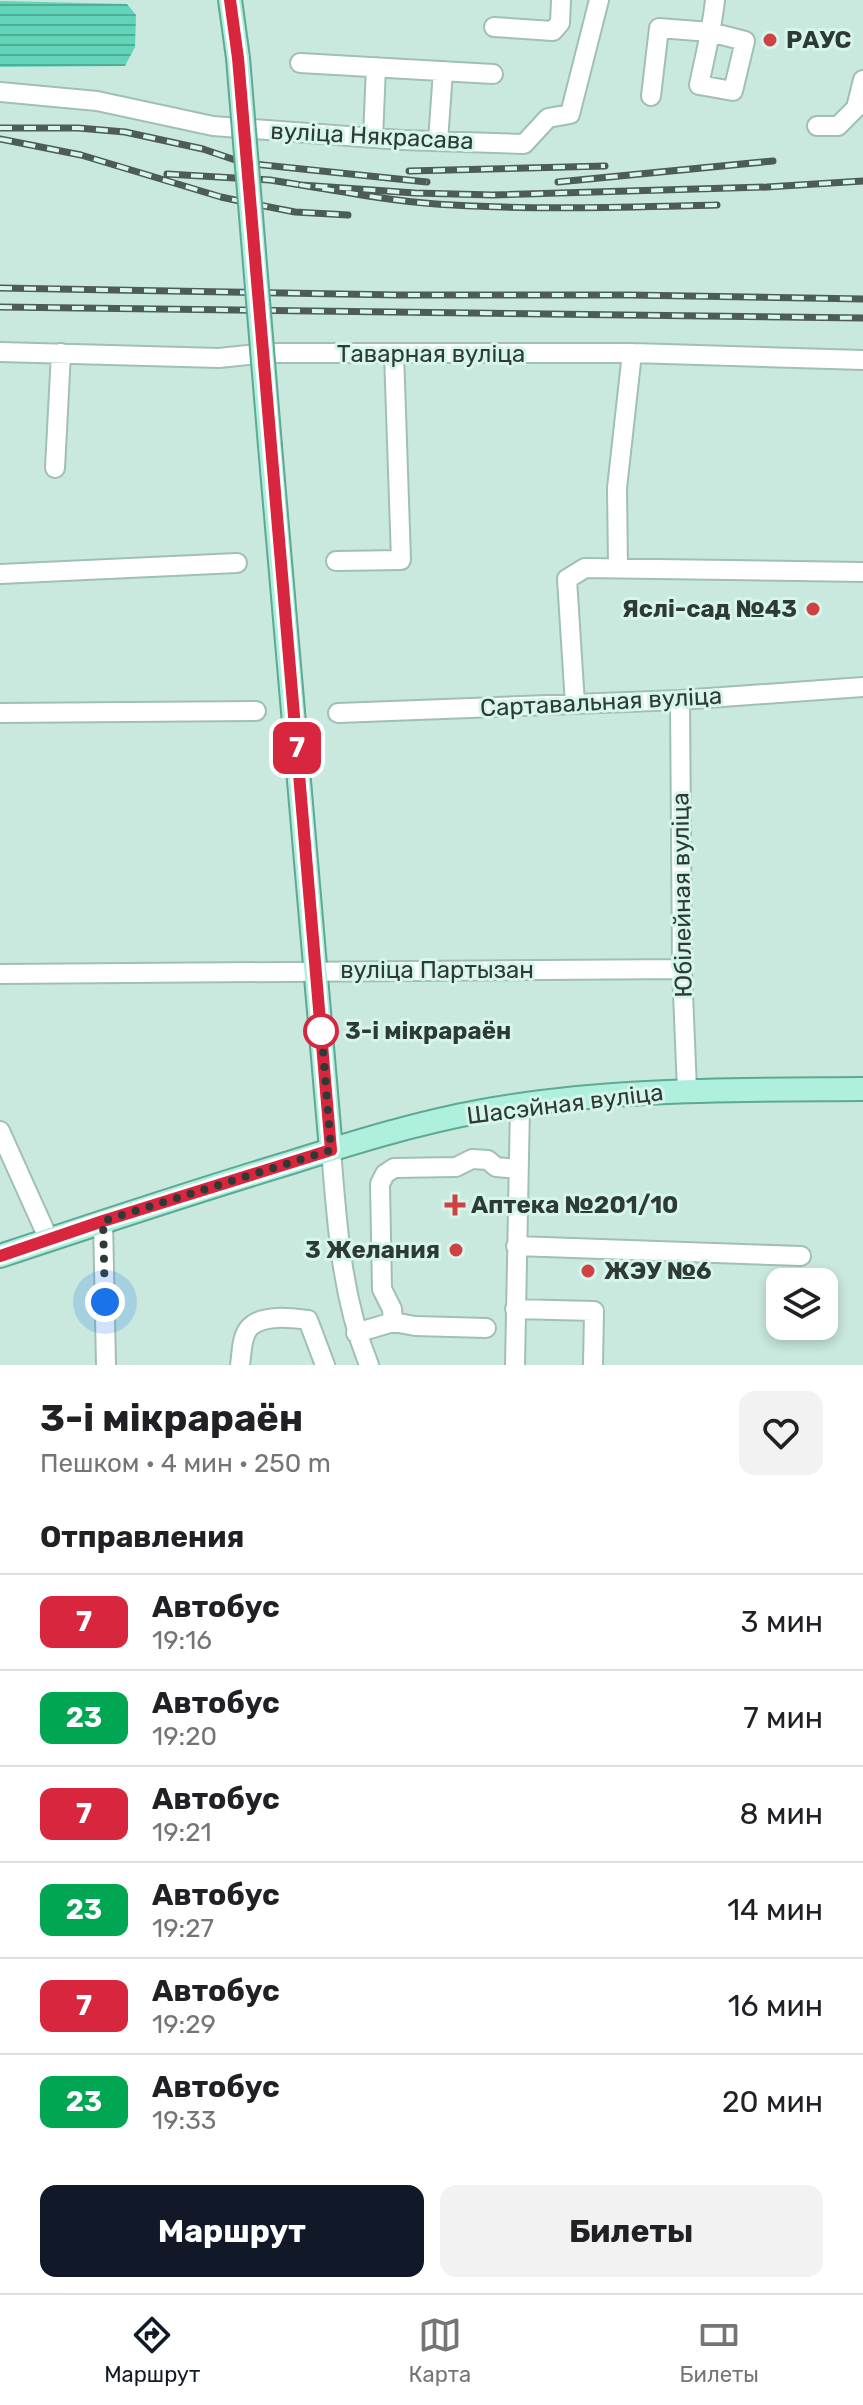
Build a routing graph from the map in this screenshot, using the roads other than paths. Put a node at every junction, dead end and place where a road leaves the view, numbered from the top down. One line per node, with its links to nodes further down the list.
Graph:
1 (230, 0): 34 (main road, bridge)
2 (561, 0): 5 (street)
3 (599, 0): 15 (street, вуліца Някрасава)
4 (715, 0): 12 (street)
5 (494, 27)
6 (300, 63): 7 (street)
7 (376, 67): 8 (street); 14 (street)
8 (443, 71): 9 (street); 15 (street)
9 (493, 74)
10 (863, 80): 13 (street)
11 (0, 92): 14 (street, вуліца Някрасава)
12 (651, 96)
13 (817, 126)
14 (373, 138): 15 (street, вуліца Някрасава)
15 (438, 141)
16 (0, 352): 17 (street, Таварная вуліца)
17 (61, 353): 18 (street, Таварная вуліца); 21 (street)
18 (394, 353): 19 (street, Таварная вуліца); 22 (street)
19 (632, 353): 20 (street, Таварная вуліца); 24 (street)
20 (863, 360)
21 (55, 468)
22 (336, 561)
23 (237, 563): 26 (street)
24 (618, 567): 25 (street); 29 (street)
25 (863, 572)
26 (0, 574)
27 (863, 687): 28 (street, Сартавальная вуліца)
28 (680, 700): 29 (street, Сартавальная вуліца); 33 (street, Юбілейная вуліца)
29 (575, 704): 32 (street, Сартавальная вуліца)
30 (256, 711): 31 (street)
31 (0, 713)
32 (338, 713)
33 (682, 969): 34 (street, вуліца Партызан); 37 (street, Юбілейная вуліца)
34 (317, 971): 35 (street, вуліца Партызан); 40 (main road)
35 (0, 974)
36 (863, 1089): 37 (main road, Шасэйная вуліца)
37 (687, 1090): 38 (main road, Шасэйная вуліца)
38 (520, 1105): 40 (main road, Шасэйная вуліца); 41 (street)
39 (0, 1131): 43 (street)
40 (331, 1150): 42 (main road, Шасэйная вуліца); 50 (street)
41 (518, 1169): 44 (street); 48 (street)
42 (103, 1221): 43 (main road, Шасэйная вуліца); 51 (street)
43 (49, 1240): 45 (main road, Шасэйная вуліца)
44 (516, 1246): 46 (street); 47 (street)
45 (0, 1256)
46 (801, 1256)
47 (515, 1309): 55 (street); 56 (street)
48 (393, 1322): 49 (street); 50 (street)
49 (486, 1328)
50 (356, 1333): 54 (street)
51 (106, 1365)
52 (240, 1365): 53 (street)
53 (325, 1365)
54 (369, 1365)
55 (515, 1365)
56 (593, 1365)

